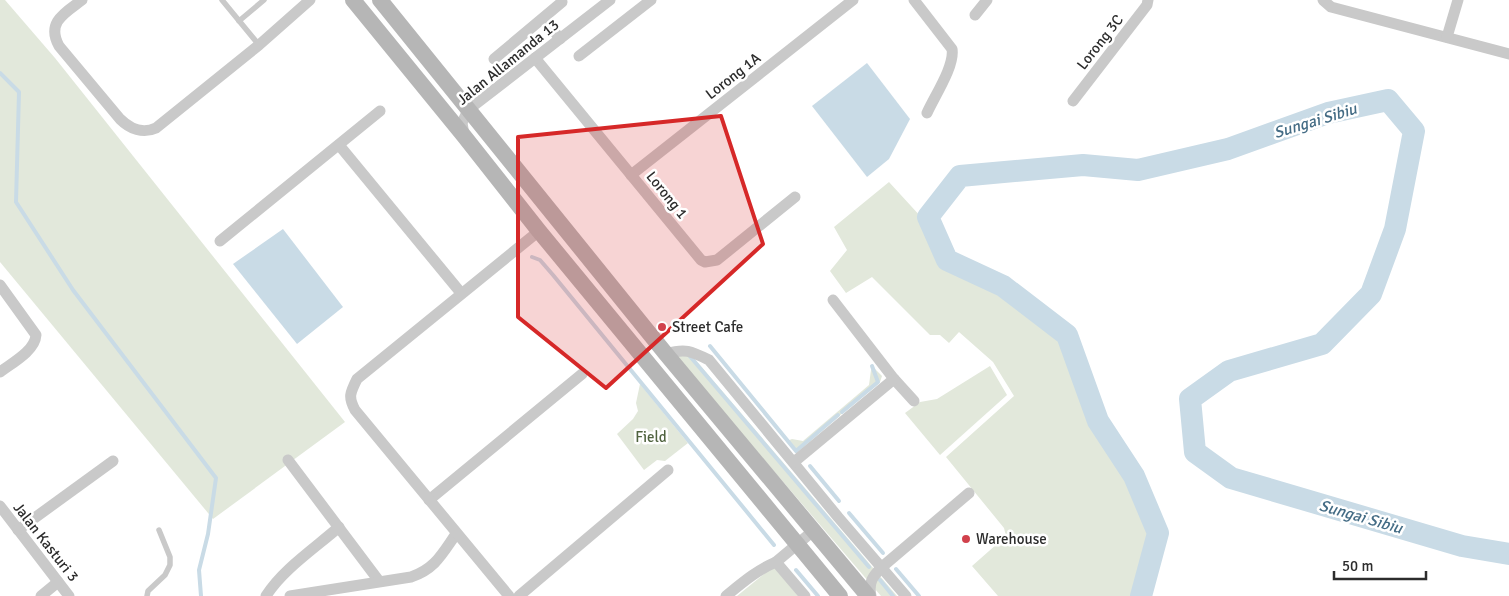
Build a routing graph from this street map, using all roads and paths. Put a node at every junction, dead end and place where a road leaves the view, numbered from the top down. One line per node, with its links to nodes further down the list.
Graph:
1 (82, 0): 21 (street)
2 (222, 0): 18 (lane)
3 (264, 0): 18 (lane)
4 (310, 0): 21 (street)
5 (353, 0): 30 (street)
6 (380, 0): 27 (street)
7 (610, 0): 20 (street, Jalan Allamanda 13)
8 (651, 0): 23 (street)
9 (853, 0): 32 (street, Lorong 1A)
10 (914, 0): 29 (street)
11 (987, 0): 16 (street)
12 (1148, 0): 26 (street, Lorong 3C)
13 (1323, 0): 19 (street)
14 (1458, 0): 19 (street)
15 (562, 2): 17 (street)
16 (975, 15)
17 (544, 18): 20 (street); 25 (street)
18 (239, 21): 21 (lane)
19 (1447, 37): 22 (street)
20 (560, 39): 24 (street, Jalan Allamanda 13)
21 (259, 45)
22 (1509, 54)
23 (579, 56)
24 (535, 58): 27 (street, Jalan Allamanda 13); 32 (street, Lorong 1)
25 (494, 59)
26 (1074, 101)
27 (468, 110): 30 (street, Jalan Allamanda 13); 39 (street)
28 (380, 111): 31 (street)
29 (927, 113)
30 (464, 136): 34 (street)
31 (339, 145): 35 (street); 37 (street)
32 (631, 175): 33 (street, Lorong 1)
33 (795, 197)
34 (539, 231): 37 (street); 56 (street)
35 (220, 241)
36 (0, 284): 40 (street)
37 (461, 293): 49 (street)
38 (833, 300): 42 (street)
39 (666, 354): 46 (street); 54 (street)
40 (0, 372)
41 (582, 374): 49 (street)
42 (894, 379): 43 (street); 46 (street)
43 (914, 401)
44 (288, 460): 51 (street)
45 (113, 461): 52 (street)
46 (794, 462): 58 (street)
47 (668, 470): 67 (street)
48 (969, 493): 58 (street)
49 (429, 500): 55 (street)
50 (0, 506): 52 (street, Jalan Kasturi 3)
51 (339, 527): 59 (street); 64 (street)
52 (18, 530): 60 (street, Jalan Kasturi 3)
53 (159, 530): 63 (lane)
54 (813, 531): 56 (street); 71 (street)
55 (456, 534): 59 (street); 66 (street)
56 (798, 545): 57 (street); 70 (street)
57 (776, 562): 68 (street); 69 (street)
58 (882, 567): 71 (street); 72 (street)
59 (379, 581): 65 (street)
60 (58, 582): 61 (street); 62 (street, Jalan Kasturi 3)
61 (41, 596)
62 (69, 596)
63 (147, 596)
64 (266, 596)
65 (290, 596)
66 (509, 596)
67 (519, 596)
68 (726, 596)
69 (805, 596)
70 (840, 596)
71 (870, 596)
72 (906, 596)

